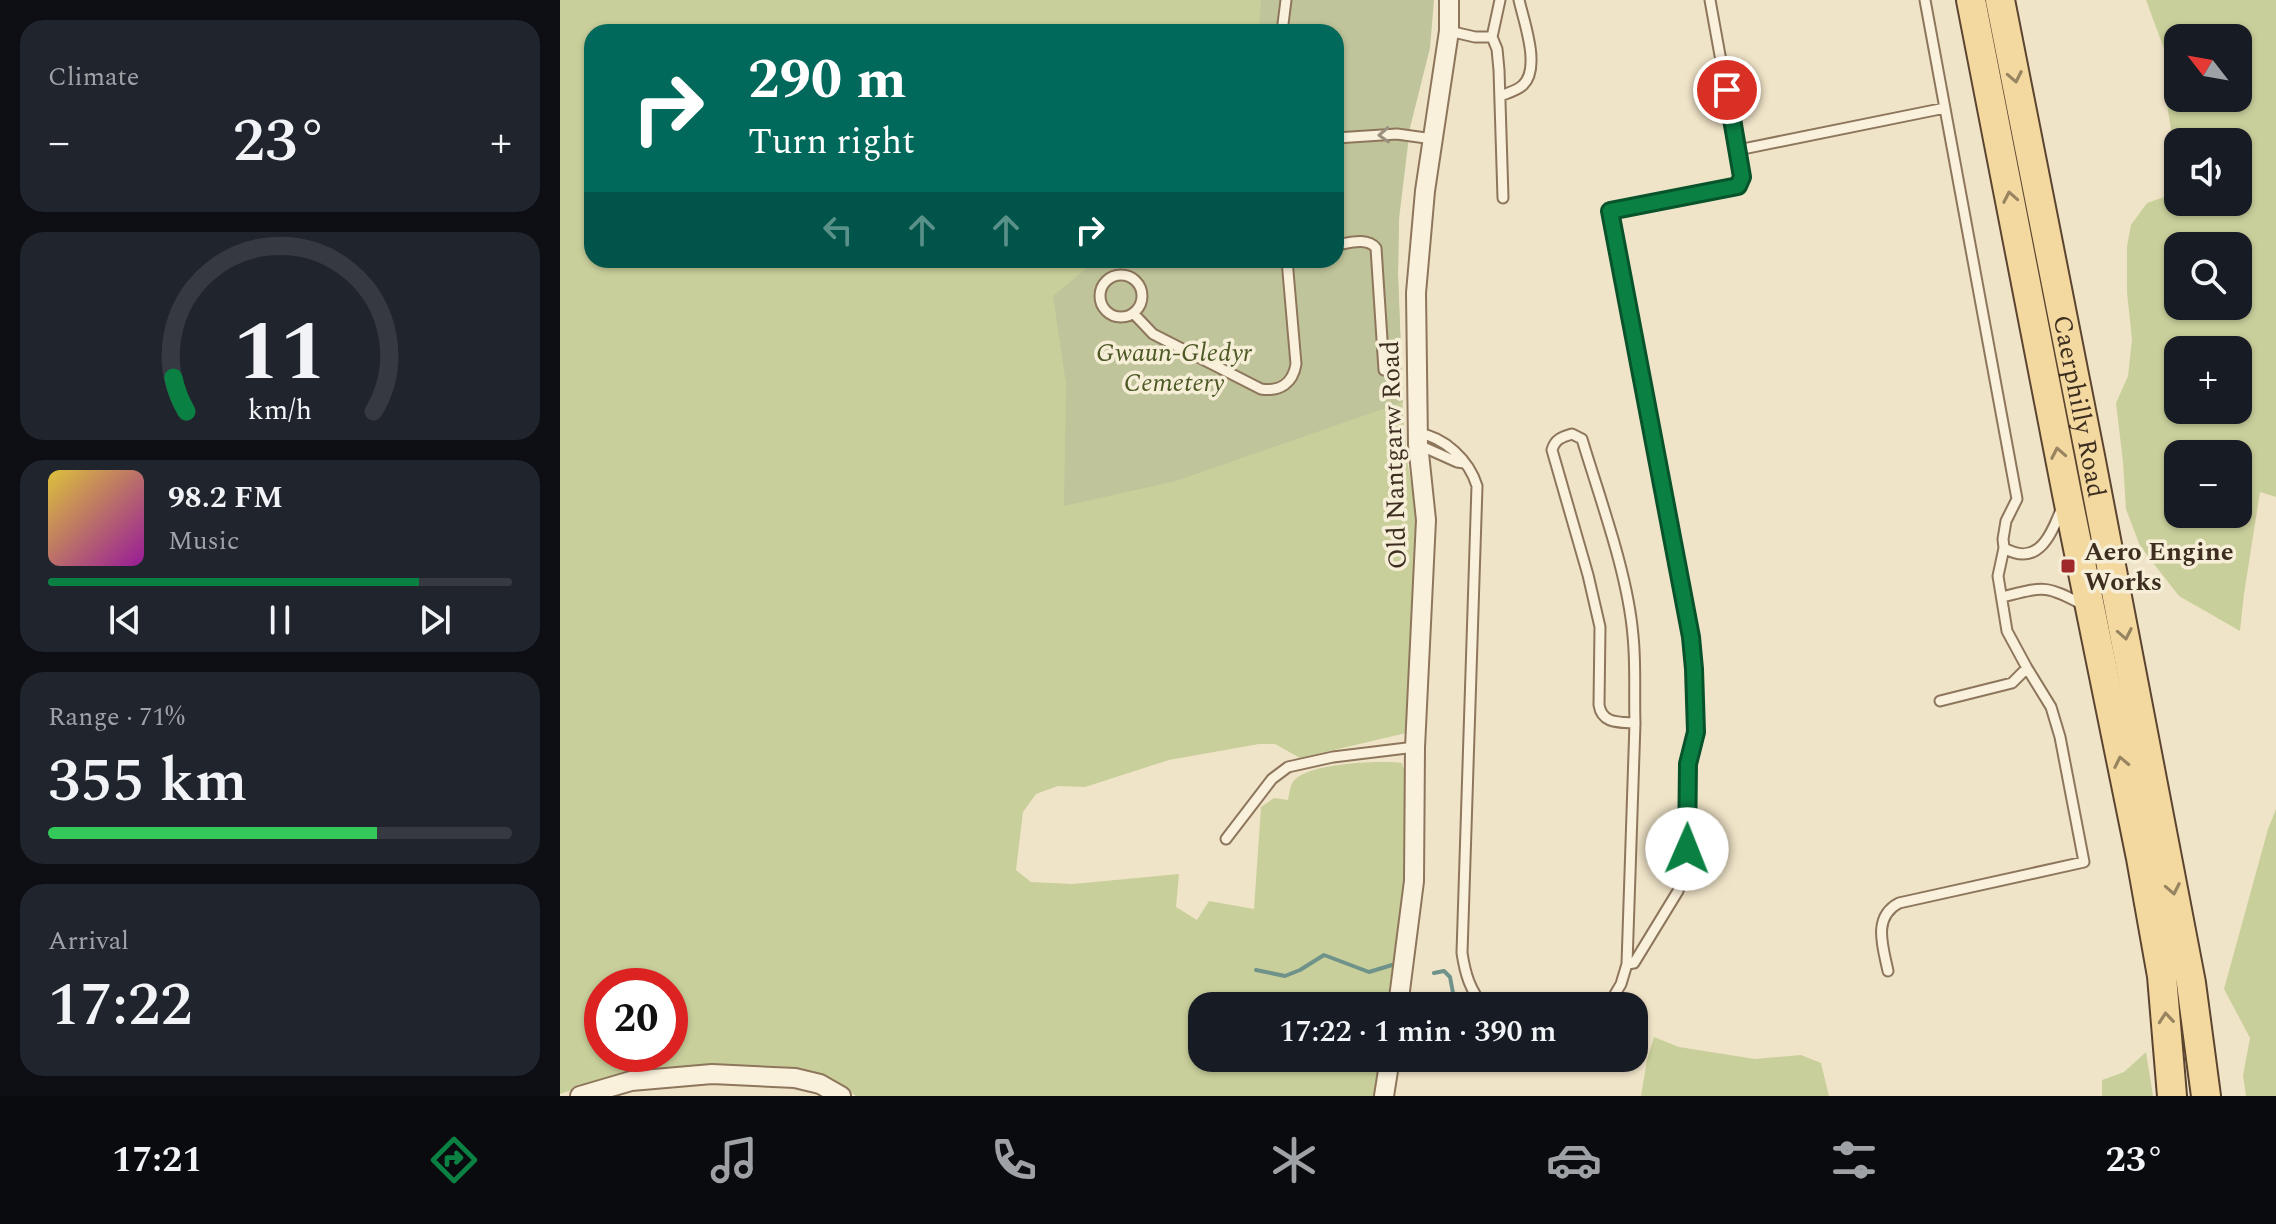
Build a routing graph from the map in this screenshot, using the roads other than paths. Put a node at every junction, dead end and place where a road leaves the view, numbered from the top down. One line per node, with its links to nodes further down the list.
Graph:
1 (1286, 0): 9 (lane)
2 (1449, 0): 10 (street, Old Nantgarw Road)
3 (1500, 0): 11 (lane)
4 (1519, 0): 12 (lane)
5 (1710, 0): 16 (lane)
6 (1925, 0): 13 (lane)
7 (1971, 0): 23 (main road, Caerphilly Road, one-way to 7)
8 (2000, 0): 42 (main road, Caerphilly Road, one-way to 42)
9 (1283, 24)
10 (1449, 31): 11 (lane); 15 (street, Old Nantgarw Road)
11 (1492, 37): 12 (lane)
12 (1500, 96): 17 (lane)
13 (1945, 108): 16 (lane); 24 (lane)
14 (1344, 137): 15 (lane, one-way to 14)
15 (1433, 139): 22 (street, Old Nantgarw Road)
16 (1738, 150): 32 (lane)
17 (1503, 198)
18 (1344, 244): 21 (lane)
19 (1288, 268): 20 (lane)
20 (1134, 314): 20 (lane)
21 (1384, 370)
22 (1418, 439): 30 (street, Old Nantgarw Road); 35 (lane)
23 (2067, 494): 24 (lane); 26 (main road, Caerphilly Road)
24 (2004, 548): 25 (lane)
25 (2002, 597): 26 (lane); 27 (lane)
26 (2090, 609): 41 (main road, Caerphilly Road, one-way to 26)
27 (2027, 668): 28 (lane); 33 (lane)
28 (1940, 701)
29 (1635, 723): 29 (lane); 32 (lane)
30 (1415, 747): 31 (lane); 34 (street, Old Nantgarw Road)
31 (1226, 839)
32 (1627, 964): 36 (lane)
33 (1888, 971)
34 (1400, 992)
35 (1474, 992)
36 (1616, 992)
37 (1388, 1072): 40 (street)
38 (580, 1096): 39 (street)
39 (841, 1096)
40 (1384, 1096)
41 (2172, 1096)
42 (2206, 1096)

